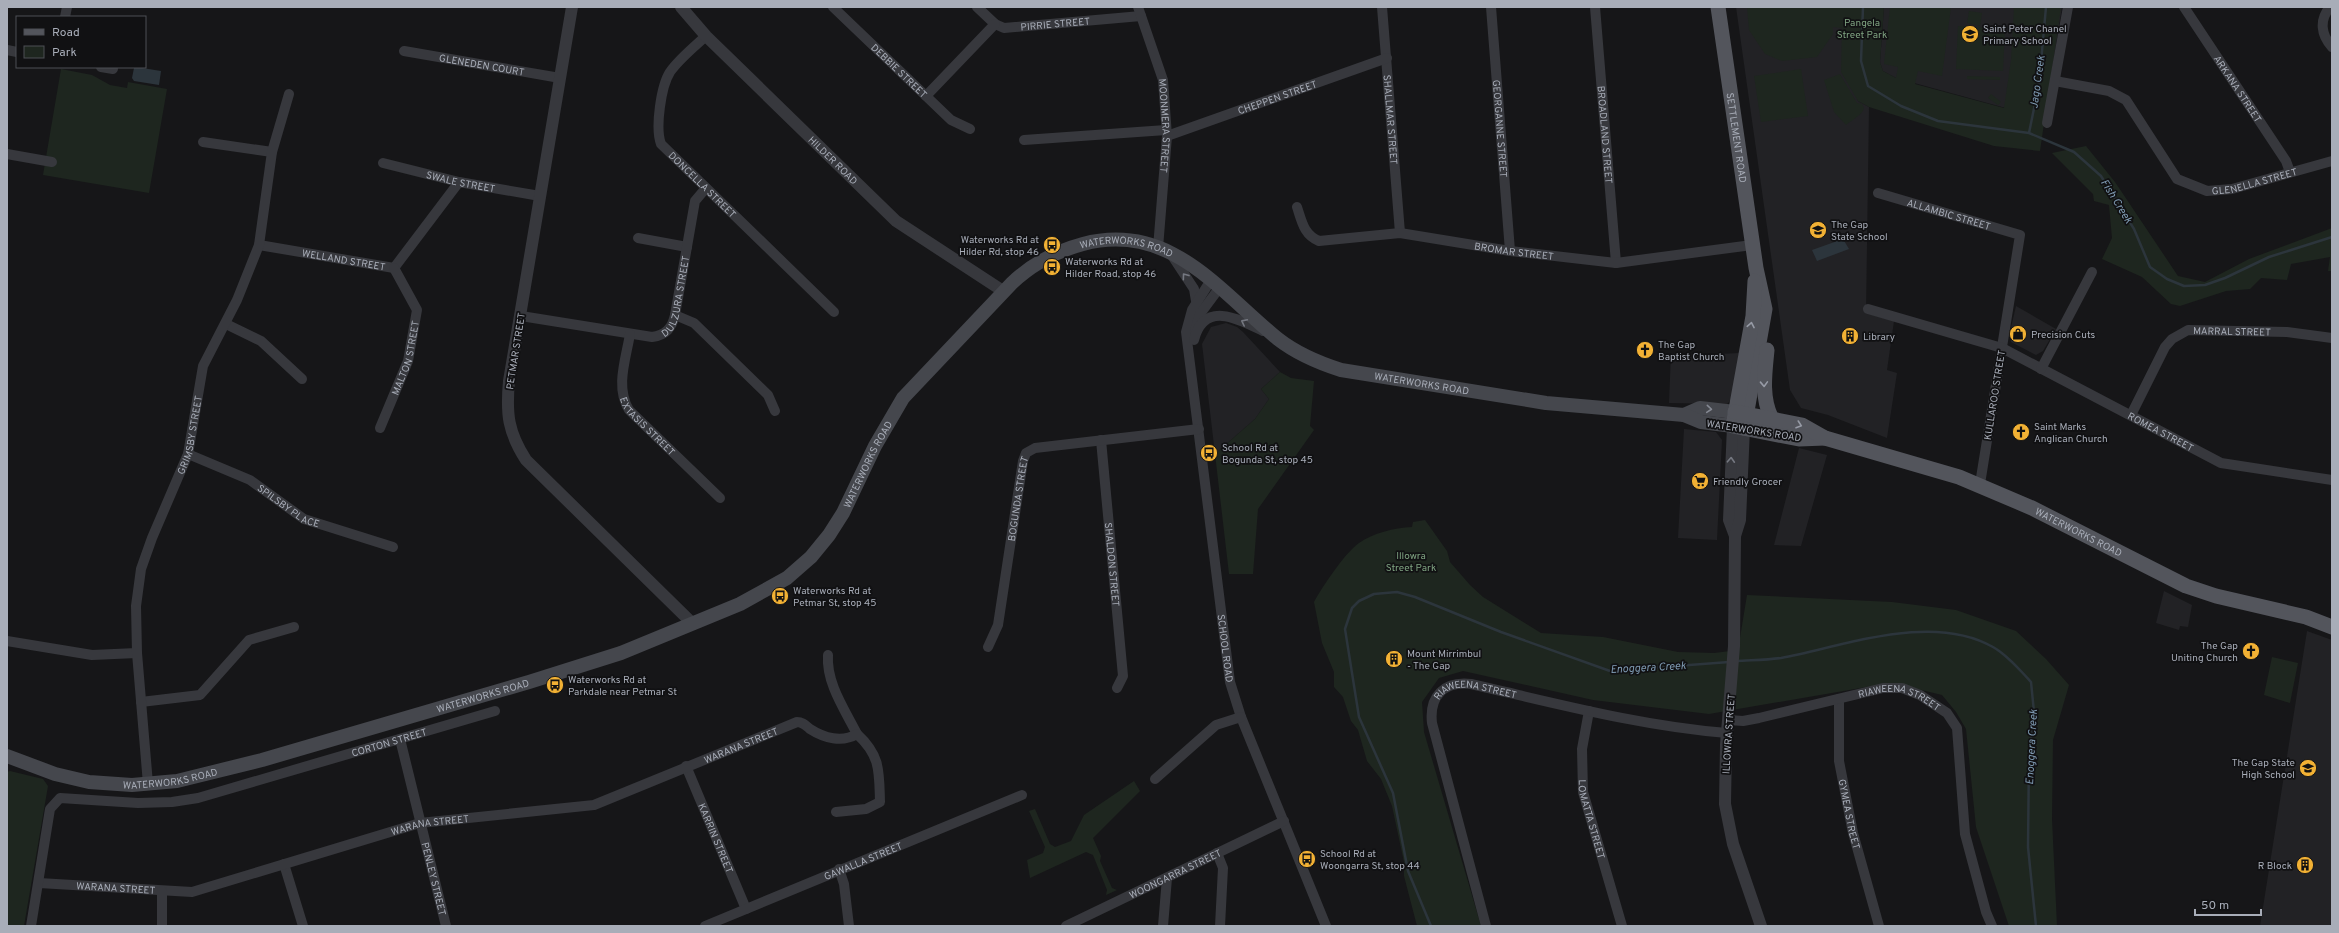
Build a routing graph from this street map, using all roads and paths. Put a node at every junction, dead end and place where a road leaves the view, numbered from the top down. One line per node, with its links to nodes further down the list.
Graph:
1 (572, 7): 20 (street, PETMAR STREET)
2 (681, 7): 14 (street, HILDER ROAD)
3 (834, 7): 23 (street, DEBBIE STREET)
4 (977, 7): 13 (street)
5 (1382, 7): 17 (street, SHALLMAR STREET)
6 (1490, 7): 47 (street, GEORGANNE STREET)
7 (1595, 7): 48 (street, BROADLAND STREET)
8 (1718, 7): 44 (main road, SETTLEMENT ROAD)
9 (2068, 7): 21 (street)
10 (2184, 7): 34 (street, ARKANA STREET)
11 (2330, 7): 15 (street)
12 (1140, 12): 13 (street, PIRRIE STREET); 26 (street, MOONMERA STREET)
13 (995, 24): 23 (street)
14 (706, 36): 36 (street, DONCELLA STREET); 53 (street, HILDER ROAD)
15 (2332, 47)
16 (404, 51): 20 (street, GLENEDEN COURT)
17 (1387, 58): 26 (street, CHEPPEN STREET); 40 (street, SHALLMAR STREET)
18 (107, 68): 19 (street)
19 (113, 69)
20 (560, 78): 38 (street, PETMAR STREET)
21 (2055, 81): 24 (street); 34 (street, GLENELLA STREET)
22 (289, 94): 29 (street, GRIMSBY STREET)
23 (926, 96): 25 (street, DEBBIE STREET)
24 (2047, 123)
25 (970, 129)
26 (1166, 133): 27 (street, CHEPPEN STREET); 46 (street, MOONMERA STREET)
27 (1024, 140)
28 (203, 142): 29 (street)
29 (272, 152): 43 (street, GRIMSBY STREET)
30 (7, 154): 32 (street)
31 (2332, 161): 34 (street, GLENELLA STREET)
32 (52, 162)
33 (383, 163): 35 (street, SWALE STREET)
34 (2290, 172)
35 (459, 182): 38 (street, SWALE STREET); 49 (street, WELLAND STREET)
36 (706, 188): 45 (street, DULZURA STREET); 57 (street, DONCELLA STREET)
37 (1878, 194): 41 (street, ALLAMBIC STREET)
38 (540, 196): 59 (street, PETMAR STREET)
39 (1297, 207): 40 (street, BROMAR STREET)
40 (1400, 233): 47 (street, BROMAR STREET)
41 (2020, 235): 65 (street, KULLAROO STREET)
42 (638, 238): 45 (street)
43 (259, 245): 49 (street, WELLAND STREET); 60 (street, GRIMSBY STREET)
44 (1752, 245): 48 (street, BROMAR STREET); 50 (main road, SETTLEMENT ROAD)
45 (687, 247): 58 (street, DULZURA STREET)
46 (1164, 250): 52 (main road, WATERWORKS ROAD); 53 (main road, WATERWORKS ROAD); 54 (street, one-way to 46)
47 (1510, 251): 48 (street, BROMAR STREET)
48 (1616, 263)
49 (394, 268): 73 (street, MALTON STREET)
50 (1756, 268): 55 (main road, SETTLEMENT ROAD); 72 (main road, SETTLEMENT ROAD, one-way to 50)
51 (2092, 272): 67 (street)
52 (1216, 283): 54 (street, SCHOOL ROAD); 63 (street, SCHOOL ROAD); 64 (main road, WATERWORKS ROAD)
53 (1003, 291): 82 (main road, WATERWORKS ROAD)
54 (1196, 301): 66 (street, SCHOOL ROAD)
55 (1765, 303): 71 (main road, one-way to 71); 72 (main road, SETTLEMENT ROAD)
56 (1868, 309): 65 (street, ROMEA STREET)
57 (834, 312)
58 (675, 315): 61 (street, DULZURA STREET); 69 (street)
59 (521, 316): 61 (street, DULZURA STREET); 82 (street, PETMAR STREET)
60 (226, 324): 68 (street); 77 (street, GRIMSBY STREET)
61 (630, 334): 80 (street, EXTASIS STREET)
62 (2332, 338): 70 (street, MARRAL STREET)
63 (1194, 340): 64 (street, one-way to 63); 66 (street, SCHOOL ROAD)
64 (1279, 340): 72 (main road, WATERWORKS ROAD)
65 (2002, 348): 67 (street, ROMEA STREET); 79 (street, KULLAROO STREET)
66 (1190, 355): 74 (street, SCHOOL ROAD)
67 (2041, 369): 70 (street, ROMEA STREET)
68 (302, 379)
69 (775, 411)
70 (2130, 415): 78 (street, ROMEA STREET)
71 (1771, 417): 72 (main road, WATERWORKS ROAD); 75 (main road, WATERWORKS ROAD, one-way to 75)
72 (1740, 420): 75 (main road, WATERWORKS ROAD); 95 (street, ILLOWRA STREET)
73 (380, 428)
74 (1199, 429): 76 (street, BOGUNDA STREET); 94 (street, SCHOOL ROAD)
75 (1825, 438): 79 (main road, WATERWORKS ROAD)
76 (1101, 440): 86 (street, BOGUNDA STREET); 89 (street, SHALDON STREET)
77 (188, 454): 81 (street, SPILSBY PLACE); 87 (street, GRIMSBY STREET)
78 (2332, 480)
79 (1980, 484): 84 (main road, WATERWORKS ROAD)
80 (720, 498)
81 (393, 547)
82 (693, 624): 99 (main road, WATERWORKS ROAD)
83 (294, 627): 91 (street)
84 (2332, 627)
85 (7, 641): 87 (street)
86 (988, 647)
87 (137, 653): 91 (street, GRIMSBY STREET)
88 (828, 655): 97 (street)
89 (1117, 688)
90 (1839, 699): 95 (street, RIAWEENA STREET); 132 (street, GYMEA STREET); 133 (street, RIAWEENA STREET)
91 (141, 702): 106 (street, GRIMSBY STREET)
92 (495, 711): 98 (street, CORTON STREET)
93 (1589, 711): 96 (street, RIAWEENA STREET); 129 (street, RIAWEENA STREET); 130 (street, LOMATTA STREET)
94 (1241, 717): 105 (street); 109 (street, SCHOOL ROAD)
95 (1729, 720): 96 (street, ILLOWRA STREET)
96 (1727, 733): 131 (street, ILLOWRA STREET)
97 (857, 734): 102 (street, WARANA STREET); 108 (street)
98 (400, 739): 103 (street, CORTON STREET); 110 (street, PENLEY STREET)
99 (276, 755): 101 (main road, WATERWORKS ROAD); 103 (street)
100 (7, 756): 106 (main road, WATERWORKS ROAD)
101 (262, 760): 104 (street); 106 (main road, WATERWORKS ROAD)
102 (686, 766): 110 (street, WARANA STREET); 117 (street, KARRIN STREET)
103 (282, 773): 104 (street, CORTON STREET)
104 (268, 777): 115 (street, CORTON STREET)
105 (1155, 779)
106 (148, 784)
107 (1022, 795): 113 (street, GAWALLA STREET)
108 (836, 812)
109 (1284, 822): 111 (street, WOONGARRA STREET); 128 (street, SCHOOL ROAD)
110 (420, 823): 112 (street, WARANA STREET); 122 (street, PENLEY STREET)
111 (1217, 853): 114 (street, WOONGARRA STREET); 127 (street)
112 (284, 864): 116 (street, WARANA STREET); 121 (street)
113 (840, 869): 117 (street, GAWALLA STREET); 124 (street)
114 (1167, 878): 125 (street, WOONGARRA STREET); 126 (street)
115 (39, 883): 116 (street, WARANA STREET); 119 (street)
116 (162, 891): 120 (street)
117 (746, 909): 118 (street, GAWALLA STREET)
118 (721, 922): 123 (street, GAWALLA STREET)
119 (31, 926)
120 (162, 926)
121 (303, 926)
122 (446, 926)
123 (704, 926)
124 (849, 926)
125 (1066, 926)
126 (1163, 926)
127 (1220, 926)
128 (1326, 926)
129 (1486, 926)
130 (1622, 926)
131 (1761, 926)
132 (1878, 926)
133 (1992, 926)

